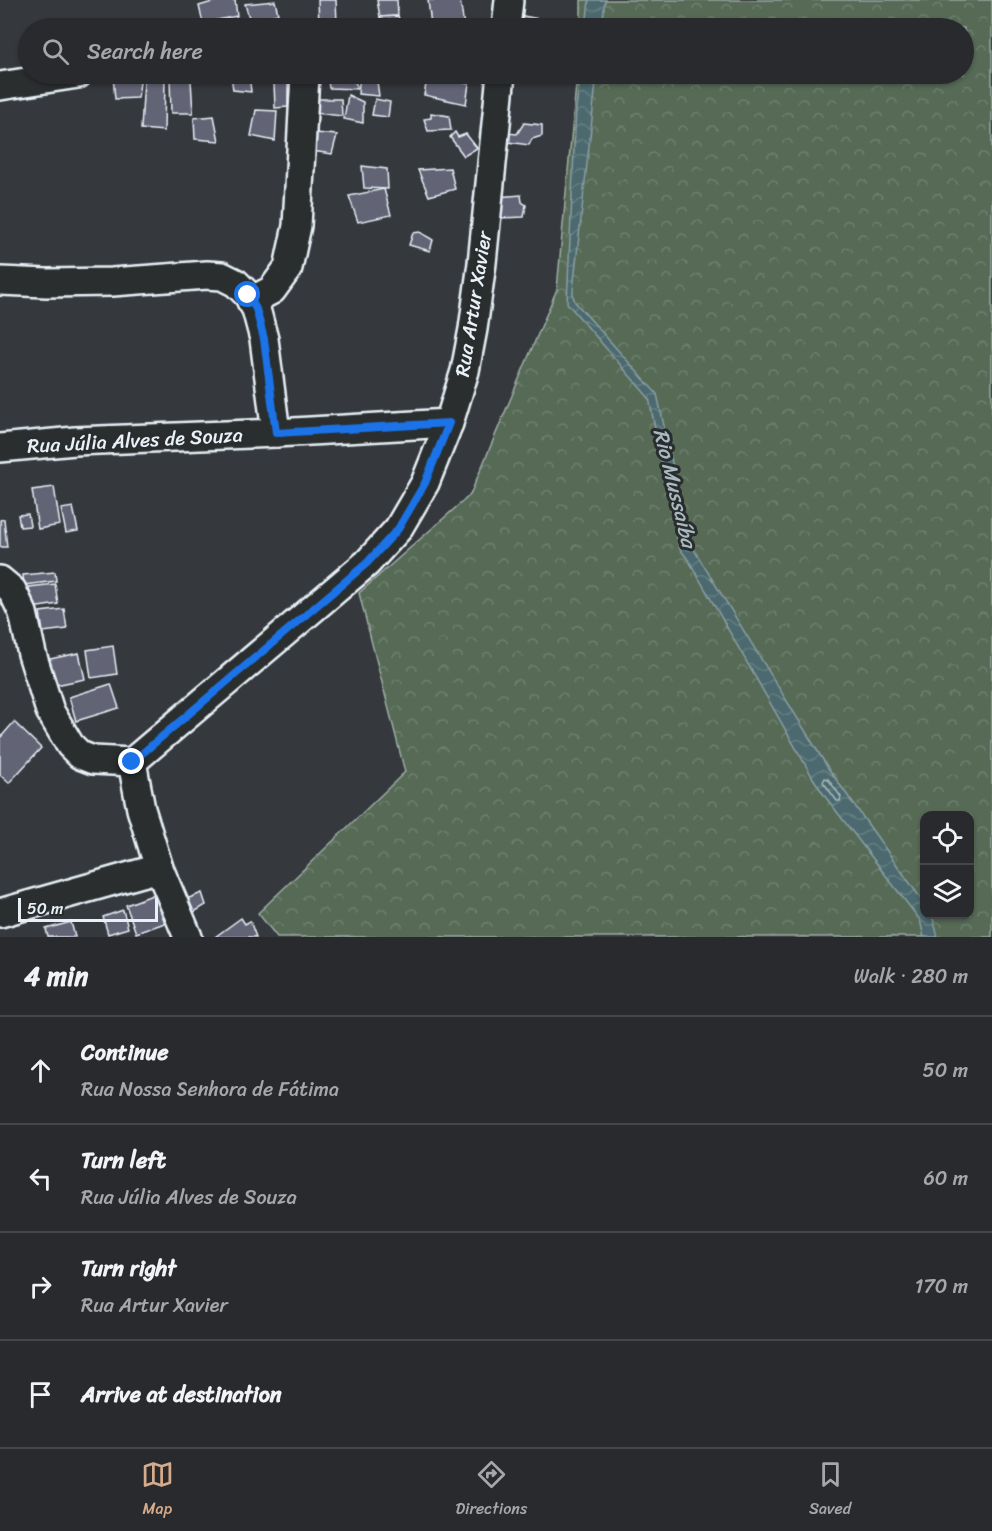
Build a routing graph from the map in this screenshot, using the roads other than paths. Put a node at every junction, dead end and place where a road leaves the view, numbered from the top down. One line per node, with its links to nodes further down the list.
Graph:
1 (509, 0): 2 (street)
2 (507, 18)
3 (18, 83): 6 (street)
4 (304, 84): 8 (street)
5 (500, 84): 9 (street, Rua Artur Xavier)
6 (0, 86)
7 (0, 281): 8 (street)
8 (251, 300): 10 (street)
9 (449, 423): 10 (street, Rua Júlia Alves de Souza); 13 (street, Rua Artur Xavier)
10 (276, 433): 11 (street, Rua Júlia Alves de Souza)
11 (0, 448)
12 (0, 580): 13 (street)
13 (132, 762): 14 (street)
14 (159, 868): 15 (street); 16 (street)
15 (0, 913)
16 (188, 937)

